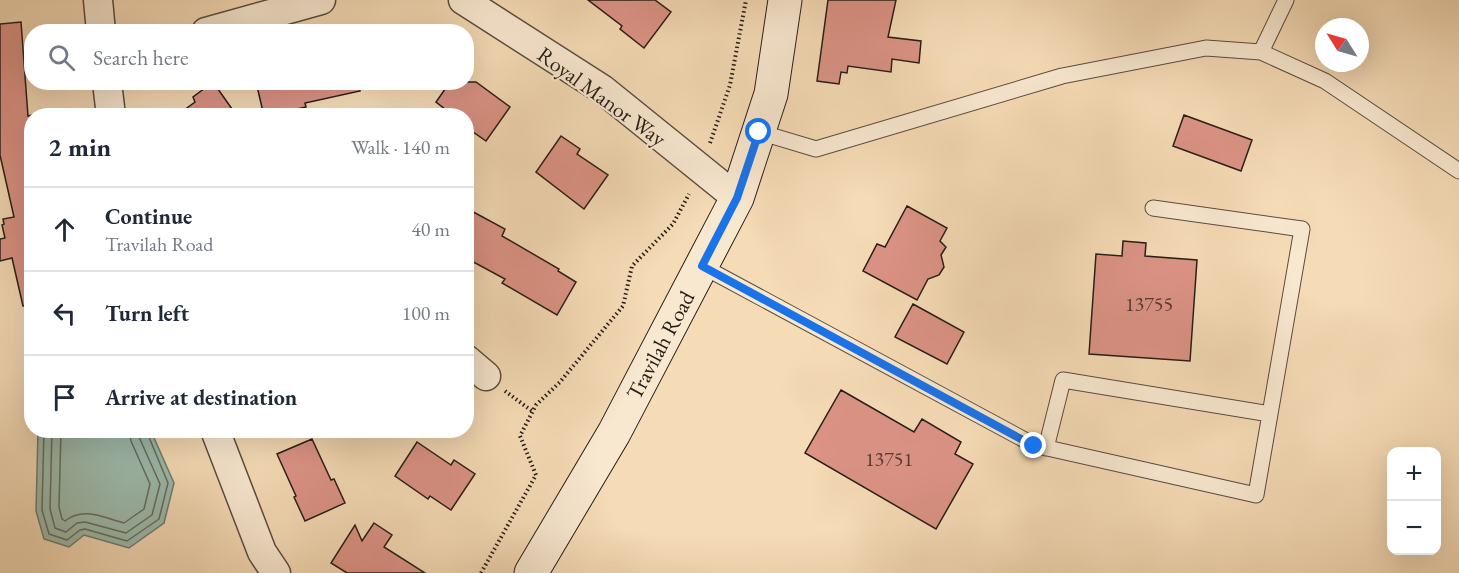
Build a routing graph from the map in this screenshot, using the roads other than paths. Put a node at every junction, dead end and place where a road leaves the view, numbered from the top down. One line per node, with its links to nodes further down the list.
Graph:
1 (98, 0): 6 (street)
2 (321, 0): 7 (street)
3 (463, 0): 13 (street, Royal Manor Way)
4 (785, 0): 11 (main road, Travilah Road)
5 (1286, 0): 8 (lane)
6 (100, 24)
7 (235, 24)
8 (1261, 52): 11 (lane); 12 (lane)
9 (108, 90): 10 (street)
10 (110, 108)
11 (759, 132): 13 (main road, Travilah Road)
12 (1459, 171)
13 (737, 198): 15 (main road, Travilah Road)
14 (1153, 208): 16 (lane)
15 (702, 266): 18 (lane); 20 (main road, Travilah Road)
16 (1270, 414): 18 (lane); 18 (lane)
17 (217, 438): 19 (street)
18 (1046, 448)
19 (276, 573)
20 (531, 573)

